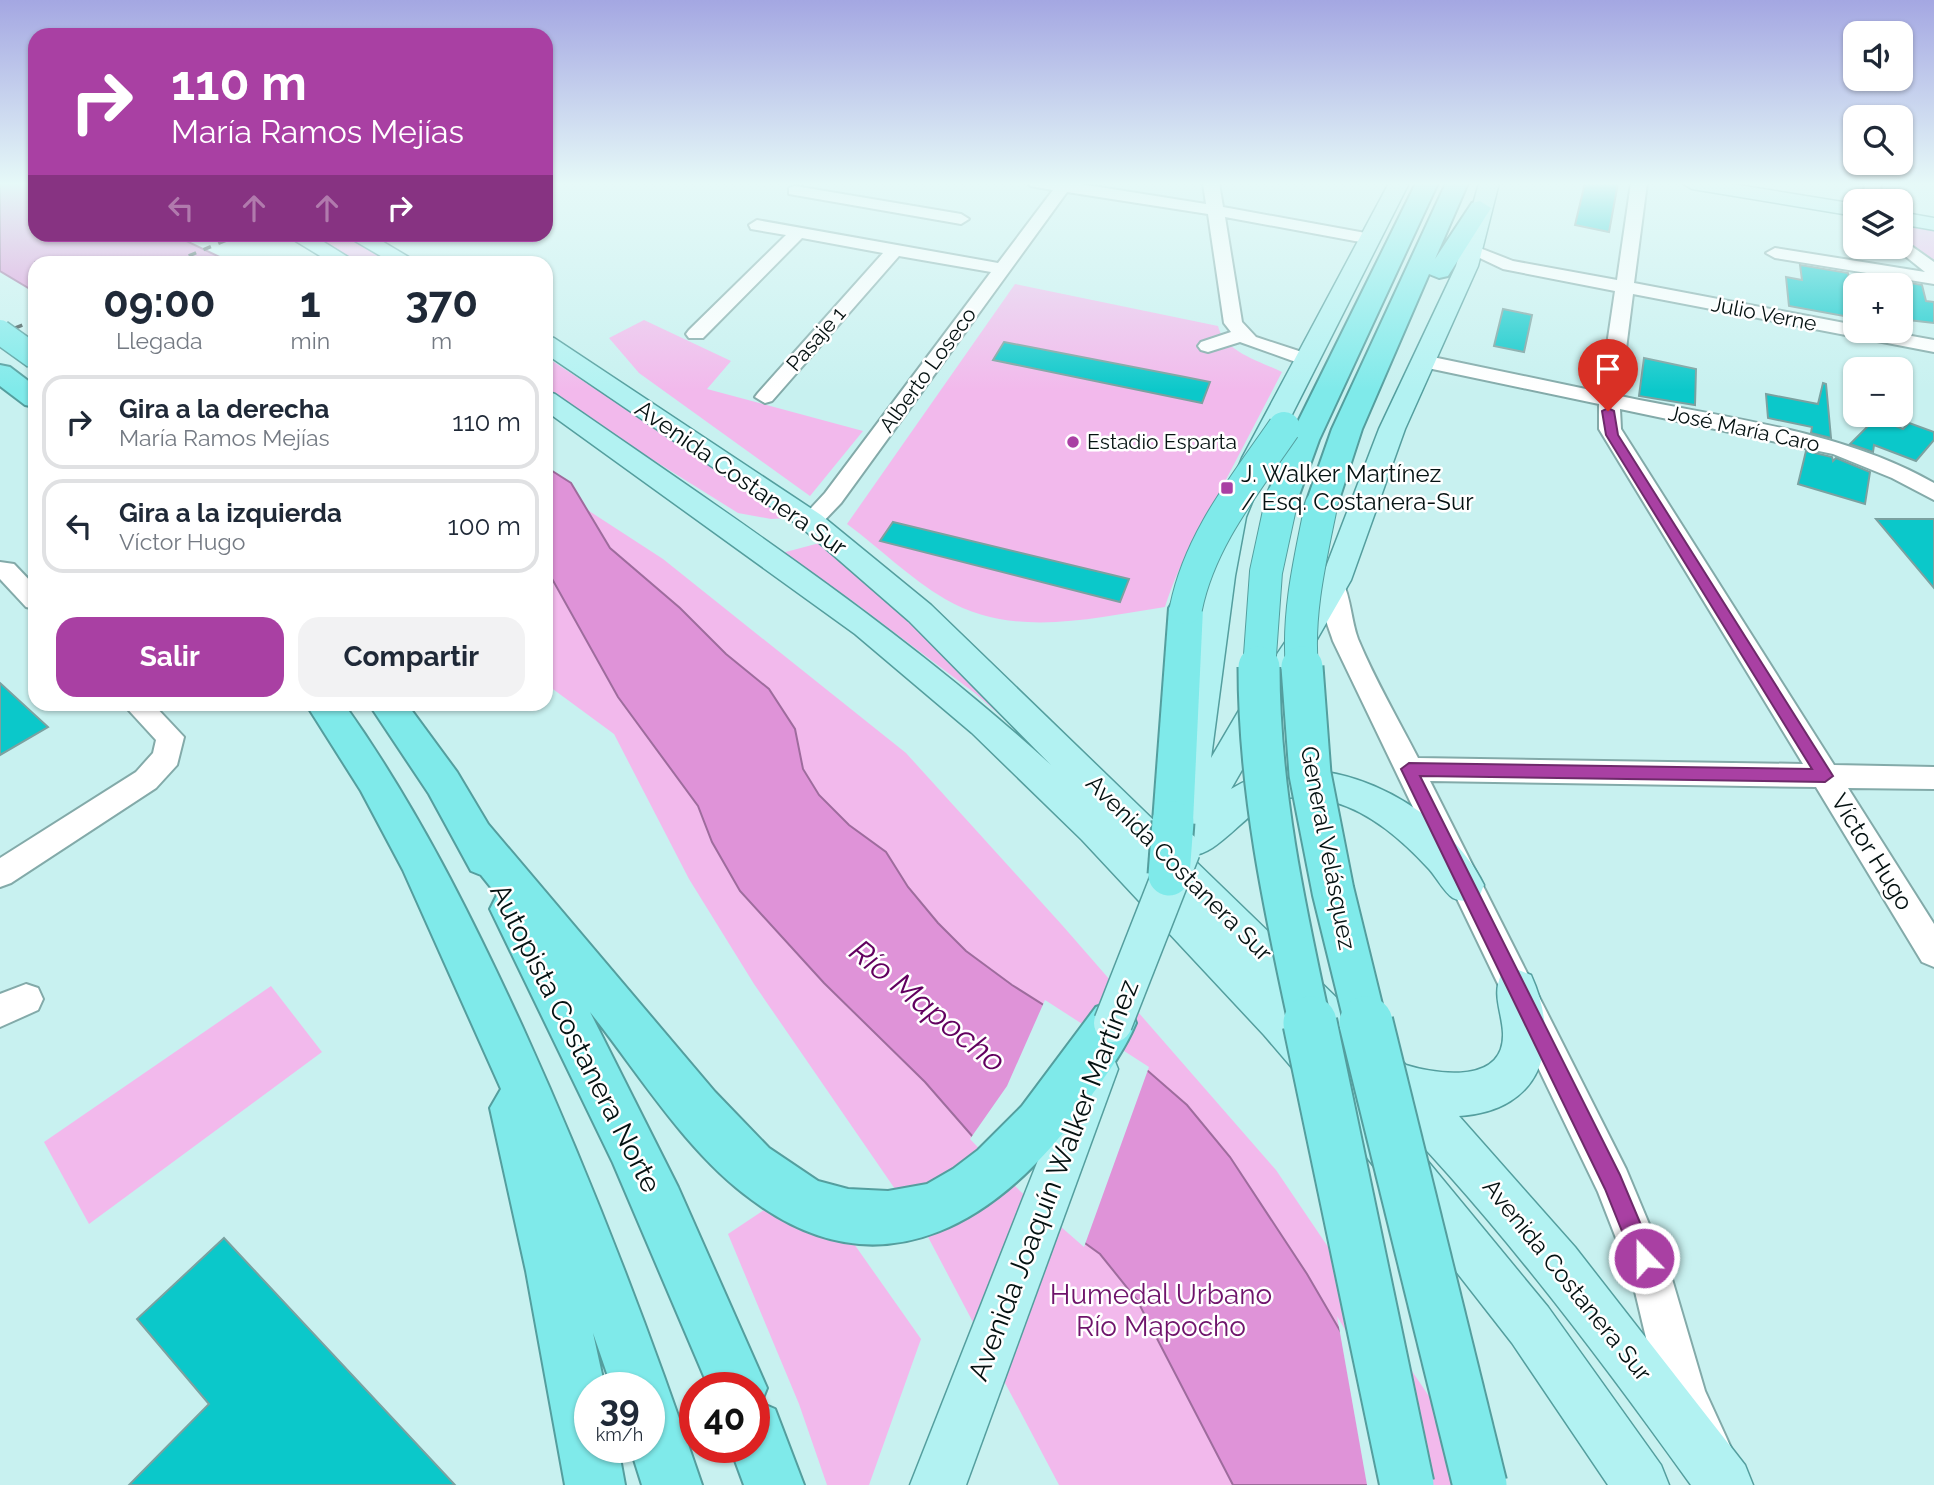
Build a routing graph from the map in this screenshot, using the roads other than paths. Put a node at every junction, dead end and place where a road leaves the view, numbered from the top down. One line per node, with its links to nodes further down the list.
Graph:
1 (779, 252): 20 (street)
2 (893, 252): 32 (street, Pasaje 1)
3 (908, 252): 15 (street)
4 (1014, 252): 15 (street, Alberto Loseco)
5 (1222, 252): 21 (street)
6 (1364, 252): 27 (main road)
7 (1395, 252): 22 (highway, General Velásquez)
8 (1425, 252): 30 (highway, General Velásquez)
9 (1449, 252): 30 (highway)
10 (1471, 252): 28 (main road)
11 (1478, 252): 18 (street, Julio Verne)
12 (1628, 252): 18 (street, Víctor Hugo)
13 (1775, 253): 17 (street)
14 (1913, 254): 16 (street)
15 (1002, 269): 38 (street, Alberto Loseco)
16 (1934, 271)
17 (1934, 279)
18 (1623, 287): 24 (street, Julio Verne); 33 (street, Víctor Hugo)
19 (0, 332): 26 (highway, bridge)
20 (696, 334)
21 (1242, 335): 23 (street); 27 (street)
22 (1356, 337): 36 (highway, General Velásquez); 48 (highway, bridge)
23 (1208, 346)
24 (1934, 346)
25 (553, 348): 38 (main road, Avenida Costanera Sur)
26 (28, 352)
27 (1307, 360): 48 (main road)
28 (1423, 362): 33 (street, José María Caro); 40 (main road)
29 (4, 376): 31 (highway)
30 (1368, 378): 36 (highway, General Velásquez)
31 (28, 394)
32 (765, 397)
33 (1609, 400): 35 (street, José María Caro); 46 (street, Víctor Hugo)
34 (553, 404): 37 (main road, Avenida Costanera Sur)
35 (1934, 493)
36 (1301, 502): 66 (highway, General Velásquez, bridge); 67 (highway, General Velásquez, bridge)
37 (717, 520): 38 (main road); 68 (main road, Avenida Costanera Sur)
38 (811, 521): 57 (main road, Avenida Costanera Sur)
39 (0, 570): 41 (street)
40 (1332, 587): 45 (street); 48 (main road)
41 (28, 594)
42 (144, 711): 50 (street)
43 (329, 711): 54 (highway)
44 (392, 711): 49 (highway, Autopista Costanera Norte)
45 (1409, 769): 46 (street); 52 (street)
46 (1825, 776): 47 (street); 53 (street, Víctor Hugo)
47 (1934, 778)
48 (1184, 831): 51 (highway, bridge); 52 (main road)
49 (475, 837): 56 (highway); 59 (highway, Autopista Costanera Norte)
50 (0, 874)
51 (1169, 875): 56 (main road, Avenida Joaquín Walker Martínez, bridge)
52 (1465, 885): 55 (street)
53 (1934, 951)
54 (481, 988): 58 (highway); 62 (highway)
55 (1516, 988): 57 (main road); 69 (street)
56 (1113, 1023): 65 (main road, Avenida Joaquín Walker Martínez)
57 (1393, 1082): 69 (main road, Avenida Costanera Sur)
58 (635, 1372)
59 (731, 1372)
60 (665, 1463): 63 (highway)
61 (766, 1463): 64 (highway)
62 (595, 1485)
63 (672, 1485)
64 (774, 1485)
65 (937, 1485)
66 (1407, 1485)
67 (1480, 1485)
68 (1641, 1485)
69 (1725, 1485)

